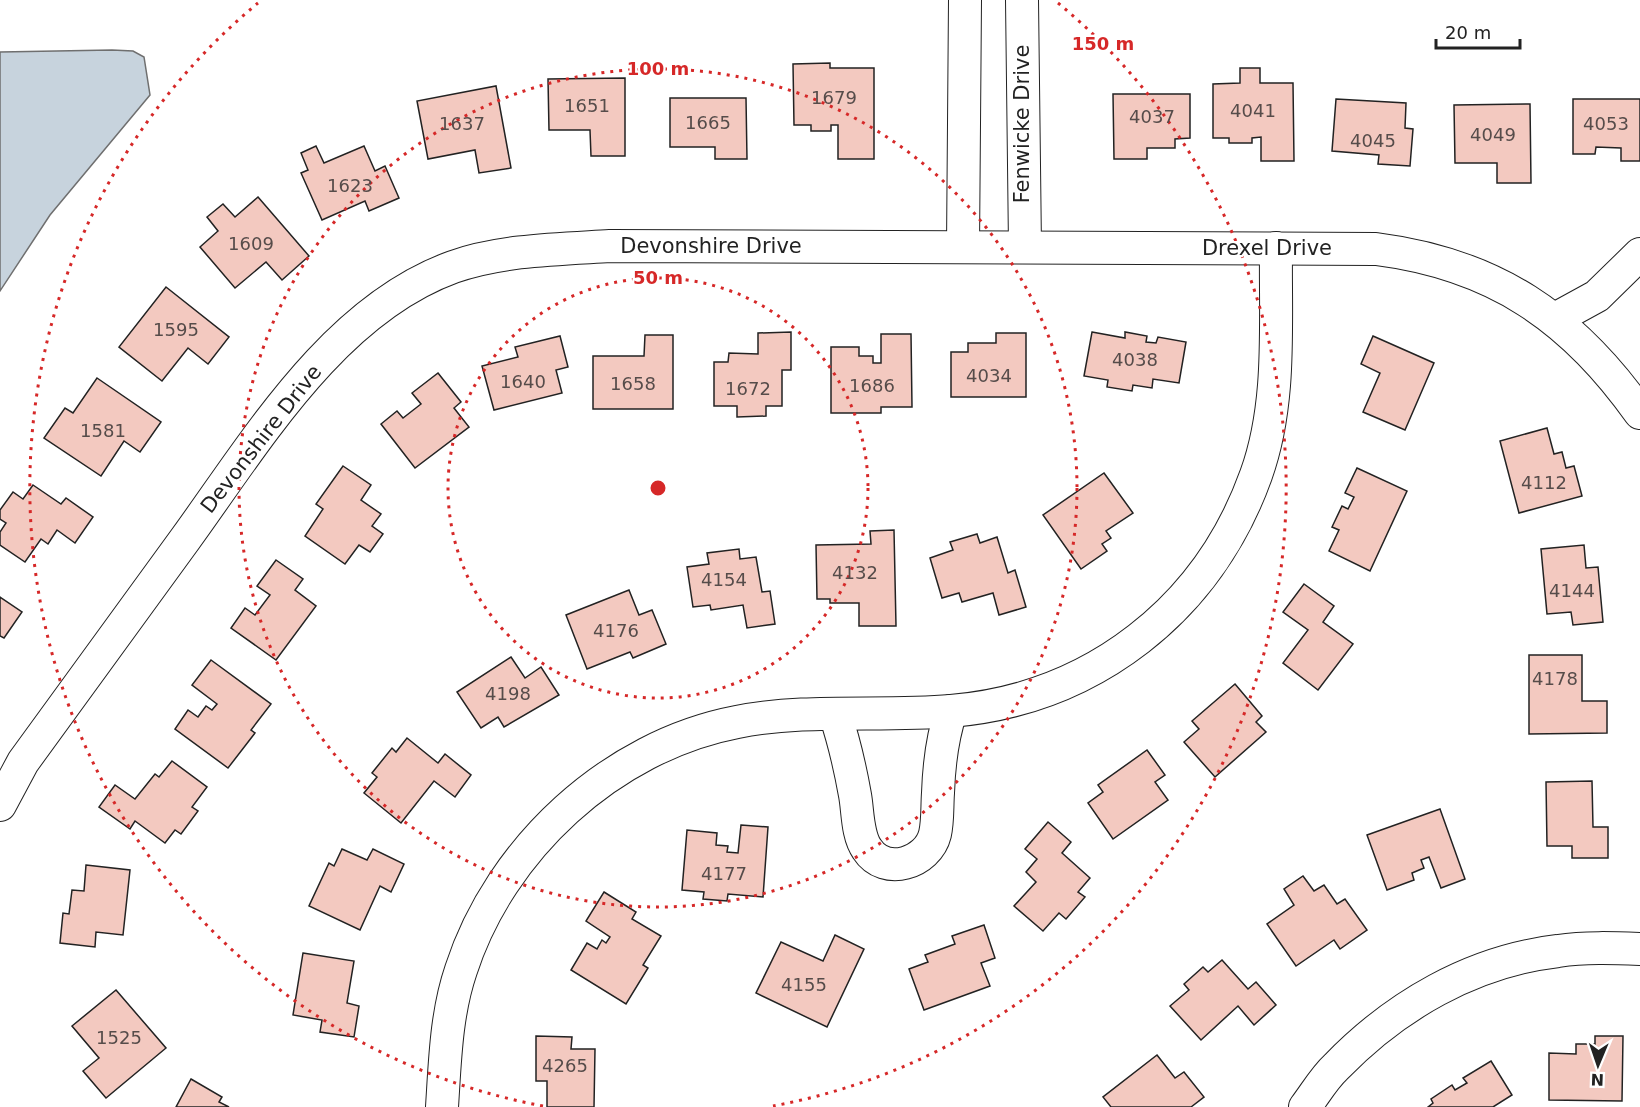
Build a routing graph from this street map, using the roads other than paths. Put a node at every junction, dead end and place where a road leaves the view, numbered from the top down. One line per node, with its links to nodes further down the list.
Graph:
1 (965, 0): 3 (street)
2 (1022, 0): 4 (street, Fenwicke Drive)
3 (963, 247): 4 (street, Drexel Drive); 11 (street, Devonshire Drive)
4 (1025, 247): 5 (street, Drexel Drive)
5 (1276, 248): 7 (street, Drexel Drive); 9 (street)
6 (1640, 254): 7 (street)
7 (1555, 319): 8 (street, Drexel Drive)
8 (1634, 391)
9 (951, 711): 10 (street); 10 (street)
10 (835, 714): 13 (street)
11 (0, 805)
12 (1640, 949): 14 (street)
13 (442, 1107)
14 (1305, 1107)

